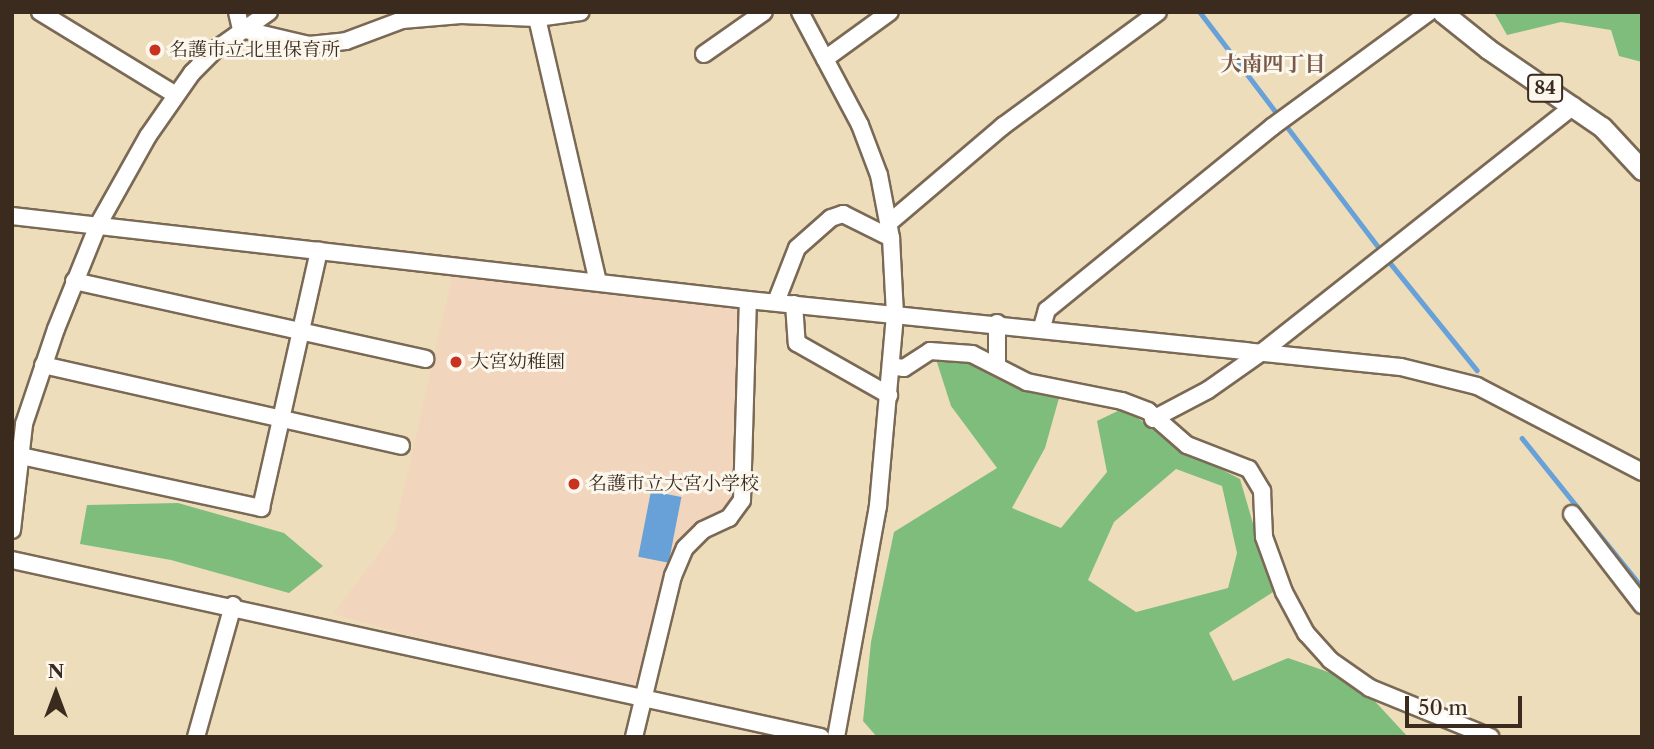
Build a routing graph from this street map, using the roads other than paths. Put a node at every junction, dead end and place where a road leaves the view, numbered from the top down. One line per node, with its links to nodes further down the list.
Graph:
1 (40, 12): 15 (street)
2 (237, 12): 12 (street)
3 (269, 12): 12 (street)
4 (581, 12): 11 (street)
5 (764, 12): 13 (street)
6 (800, 12): 14 (street)
7 (890, 12): 14 (street)
8 (1158, 12): 20 (street)
9 (1429, 12): 29 (street)
10 (1442, 12): 16 (main road, 84)
11 (537, 18): 12 (street); 23 (street)
12 (241, 29): 15 (street)
13 (704, 54)
14 (825, 59): 20 (street)
15 (176, 95): 19 (street)
16 (1574, 106): 17 (main road, 84); 31 (street)
17 (1642, 170)
18 (12, 216): 19 (street)
19 (98, 225): 21 (street); 22 (street)
20 (890, 231): 25 (street); 27 (street)
21 (319, 250): 23 (street); 30 (street)
22 (74, 281): 30 (street); 33 (street)
23 (598, 282): 24 (street)
24 (748, 300): 25 (street); 47 (street)
25 (776, 302): 26 (street)
26 (794, 304): 27 (street); 36 (street)
27 (895, 315): 28 (street); 35 (street)
28 (997, 324): 29 (street); 34 (street)
29 (1042, 327): 31 (street)
30 (303, 329): 32 (street); 37 (street)
31 (1262, 352): 38 (street); 41 (street)
32 (425, 359)
33 (43, 365): 37 (street); 40 (street)
34 (997, 365): 35 (street); 38 (street)
35 (891, 366): 36 (street)
36 (889, 395): 51 (street)
37 (283, 418): 39 (street); 40 (street)
38 (1153, 419): 52 (street)
39 (401, 446)
40 (21, 456): 43 (street)
41 (1642, 472)
42 (1572, 514): 45 (street)
43 (12, 530)
44 (12, 560): 46 (street)
45 (1642, 605)
46 (233, 606): 47 (street); 48 (street)
47 (643, 699): 49 (street); 50 (street)
48 (196, 737)
49 (634, 737)
50 (821, 737)
51 (836, 737)
52 (1490, 737)

